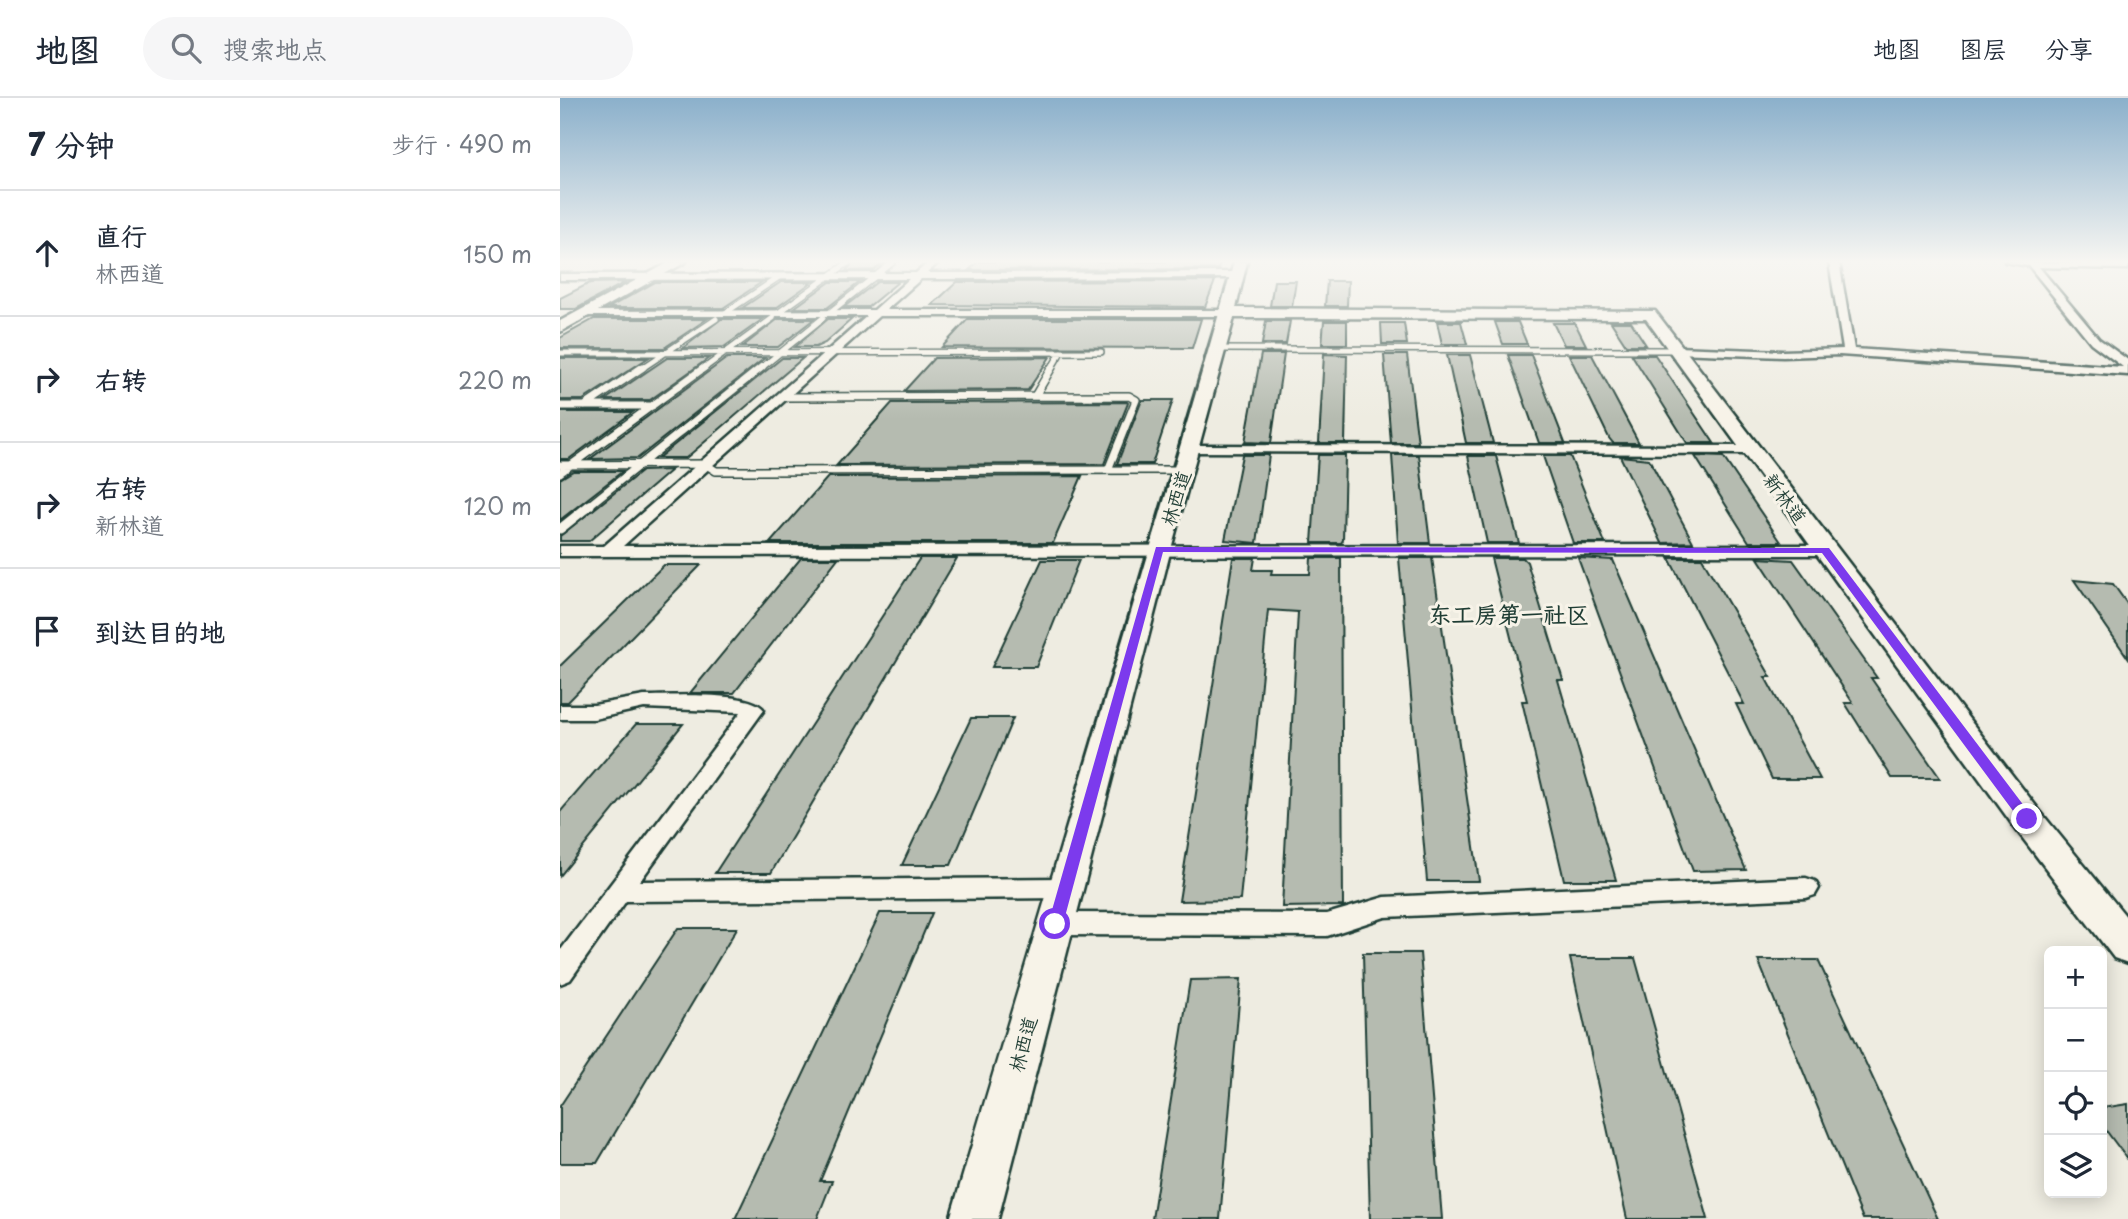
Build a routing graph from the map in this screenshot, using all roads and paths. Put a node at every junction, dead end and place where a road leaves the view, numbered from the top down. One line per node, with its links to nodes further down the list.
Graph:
1 (583, 314): 10 (street)
2 (724, 314): 11 (lane)
3 (1220, 314): 9 (street)
4 (1221, 314): 14 (street, 林西道)
5 (1650, 314): 15 (street, 新林道)
6 (1843, 314): 20 (street)
7 (2073, 314): 24 (street)
8 (826, 315): 9 (street); 12 (street); 22 (lane)
9 (873, 315): 23 (street)
10 (580, 316): 11 (street); 13 (street)
11 (721, 316): 12 (street); 18 (lane)
12 (775, 316): 19 (lane)
13 (560, 327)
14 (1219, 349): 15 (lane); 34 (street, 林西道)
15 (1676, 349): 20 (street); 33 (street, 新林道)
16 (1061, 352): 17 (lane); 23 (lane); 27 (lane)
17 (1101, 352)
18 (665, 353): 19 (lane); 21 (lane); 30 (lane)
19 (725, 353): 22 (lane); 31 (lane)
20 (1849, 353): 25 (street)
21 (560, 354)
22 (779, 354): 23 (lane); 38 (lane)
23 (830, 354): 26 (street)
24 (2128, 365)
25 (2128, 371)
26 (781, 397): 27 (lane); 35 (street)
27 (1035, 397): 39 (lane)
28 (560, 406): 29 (lane)
29 (575, 406): 30 (lane); 32 (lane)
30 (585, 406): 31 (lane)
31 (652, 406): 37 (lane)
32 (560, 416)
33 (1751, 450): 34 (street); 44 (street, 新林道)
34 (1186, 459): 39 (lane); 42 (street, 林西道)
35 (705, 464): 38 (lane); 39 (lane); 43 (street)
36 (560, 465): 37 (lane)
37 (571, 465): 38 (lane); 40 (lane)
38 (642, 465): 41 (lane)
39 (1108, 470)
40 (560, 472)
41 (560, 529)
42 (1159, 549): 43 (street); 44 (street); 47 (street, 林西道)
43 (609, 550): 45 (street)
44 (1825, 550): 51 (street, 新林道)
45 (560, 551)
46 (560, 712): 49 (street)
47 (1065, 888): 49 (street); 50 (street, 林西道)
48 (1807, 888): 50 (street)
49 (619, 891): 52 (street)
50 (1055, 924): 53 (street, 林西道)
51 (2128, 947)
52 (560, 972)
53 (974, 1219)

